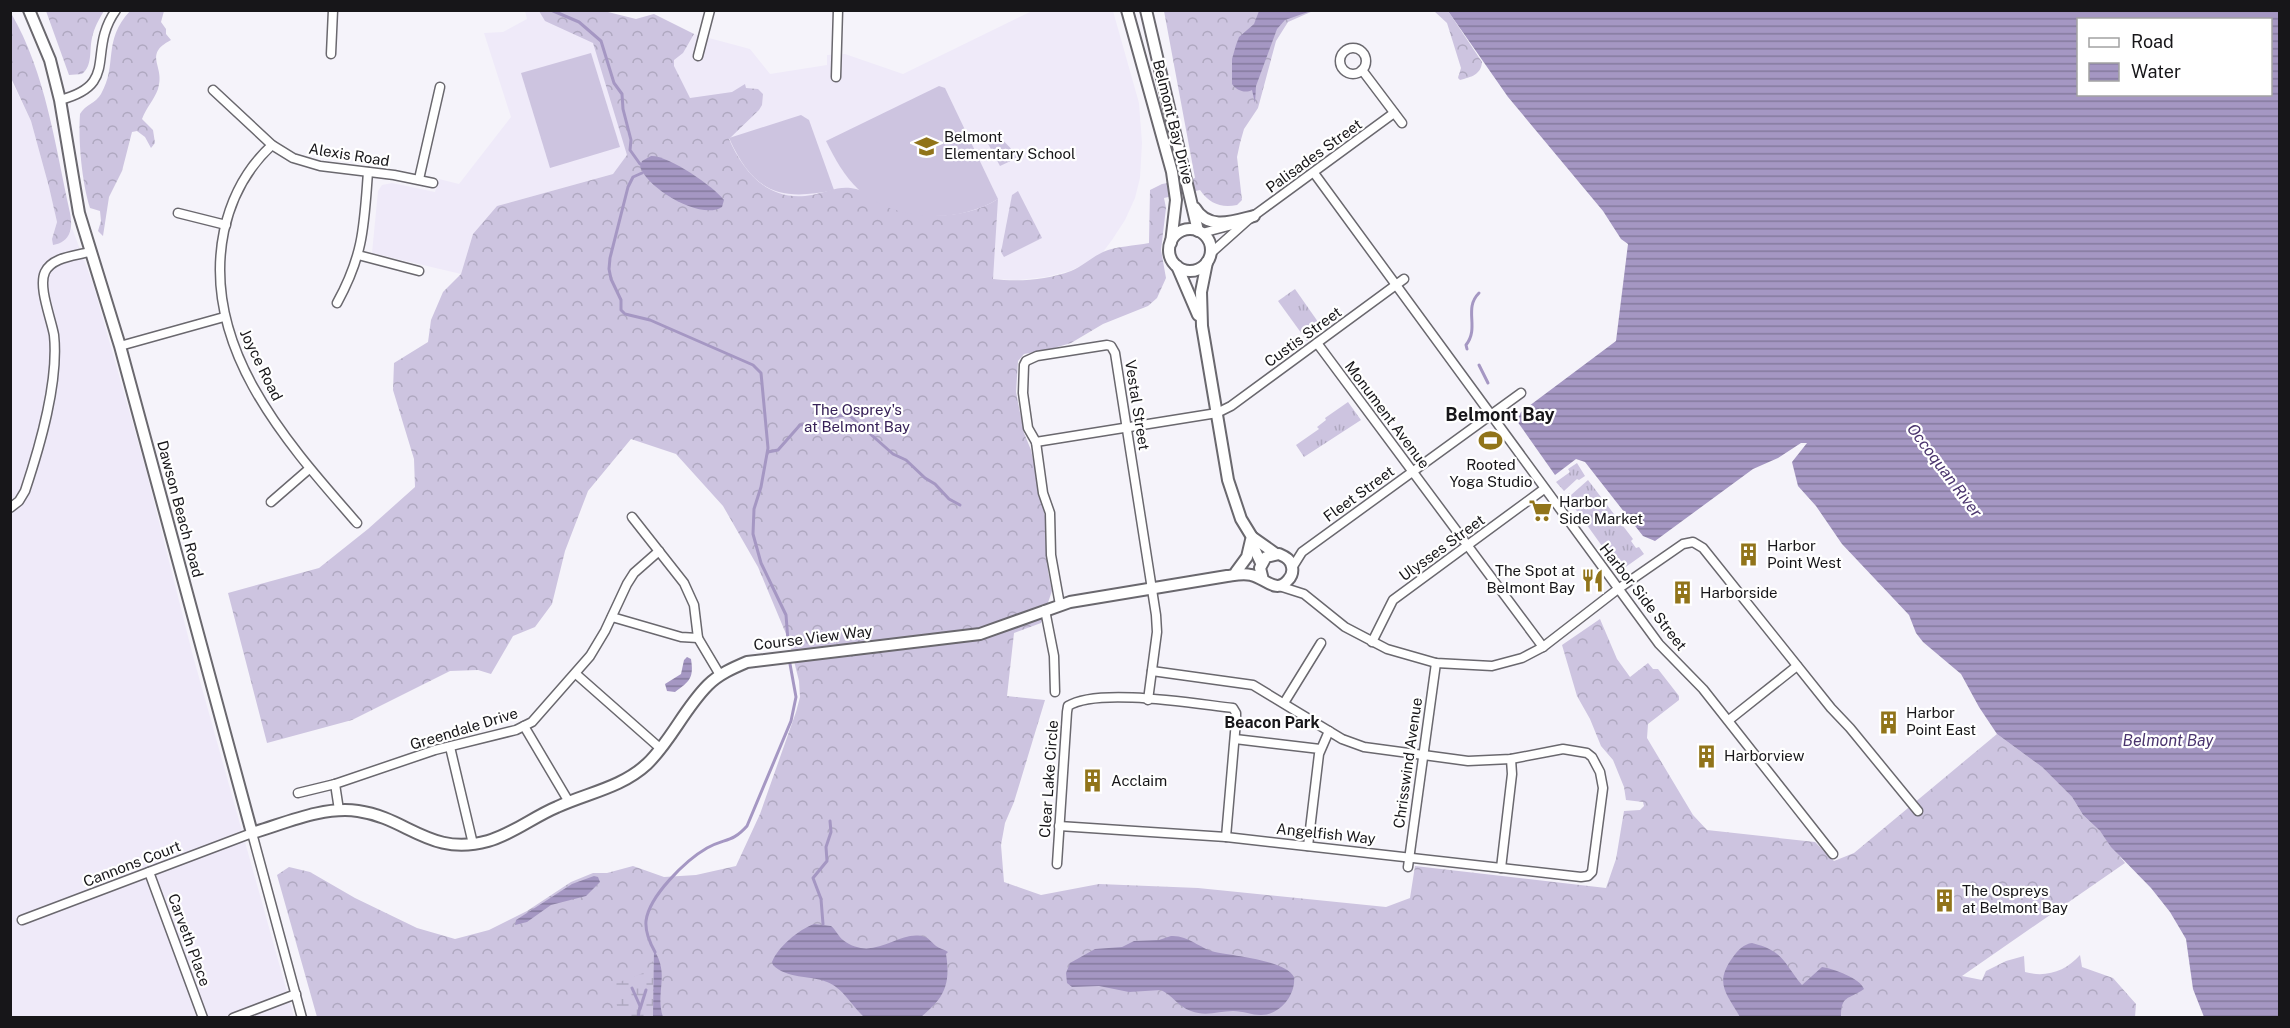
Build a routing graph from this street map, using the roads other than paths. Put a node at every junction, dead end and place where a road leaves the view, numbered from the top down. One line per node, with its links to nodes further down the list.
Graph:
1 (28, 10): 14 (street, Dawson Beach Road)
2 (116, 10): 14 (street)
3 (333, 10): 8 (street)
4 (710, 10): 9 (street)
5 (838, 10): 11 (street)
6 (1127, 10): 27 (street, Belmont Bay Drive)
7 (1146, 10): 22 (street, Belmont Bay Drive)
8 (331, 54)
9 (698, 56)
10 (1362, 70): 15 (street)
11 (836, 77)
12 (440, 87): 20 (street)
13 (213, 90): 17 (street, Alexis Road)
14 (60, 100): 28 (street, Dawson Beach Road)
15 (1394, 112): 16 (street); 19 (street, Palisades Street)
16 (1402, 123)
17 (272, 145): 18 (street, Alexis Road); 25 (street, Joyce Road)
18 (368, 172): 20 (street, Alexis Road); 29 (street)
19 (1314, 173): 24 (street, Palisades Street); 34 (street, Harbor Side Street)
20 (419, 179): 21 (street, Alexis Road)
21 (433, 183)
22 (1191, 198): 24 (street); 26 (street, Belmont Bay Drive)
23 (178, 213): 25 (street)
24 (1251, 218): 26 (street, Palisades Street); 30 (street, Palisades Street)
25 (226, 225): 36 (street, Joyce Road)
26 (1200, 232): 27 (street); 30 (street, Belmont Bay Drive)
27 (1171, 243): 31 (street, Belmont Bay Drive)
28 (89, 252): 39 (street, Dawson Beach Road); 49 (street)
29 (358, 255): 32 (street); 35 (street)
30 (1209, 258): 31 (street); 37 (street, Belmont Bay Drive)
31 (1177, 266): 37 (street, Belmont Bay Drive)
32 (419, 271)
33 (1404, 279): 34 (street, Custis Street)
34 (1396, 285): 38 (street, Custis Street); 42 (street, Harbor Side Street)
35 (337, 303)
36 (224, 317): 39 (street); 45 (street, Joyce Road)
37 (1202, 326): 41 (street, Belmont Bay Drive)
38 (1317, 343): 41 (street, Custis Street); 46 (street, Monument Avenue)
39 (120, 346): 95 (street, Dawson Beach Road)
40 (1521, 393): 42 (street, Fleet Street)
41 (1217, 413): 43 (street); 52 (street, Belmont Bay Drive)
42 (1491, 415): 46 (street, Fleet Street); 47 (street, Harbor Side Street)
43 (1127, 428): 44 (street); 44 (street, Vestal Street); 62 (street, Vestal Street)
44 (1036, 442): 65 (street, Vestal Street)
45 (309, 469): 48 (street); 51 (street, Joyce Road)
46 (1413, 471): 53 (street, Monument Avenue); 55 (street, Fleet Street)
47 (1544, 489): 53 (street, Ulysses Street); 63 (street, Harbor Side Street)
48 (271, 502)
49 (10, 508)
50 (632, 517): 54 (street)
51 (357, 523)
52 (1252, 537): 56 (street, Belmont Bay Drive); 57 (street, Belmont Bay Drive); 59 (street)
53 (1468, 546): 69 (street, Ulysses Street); 71 (street, Monument Avenue)
54 (659, 551): 67 (street, Greendale Drive); 68 (street)
55 (1302, 552): 56 (street, Fleet Street); 58 (street, Fleet Street)
56 (1279, 555): 57 (street); 58 (street, Belmont Bay Drive)
57 (1261, 565): 59 (street, Course View Way); 60 (street, Belmont Bay Drive)
58 (1292, 571): 61 (street); 64 (street, Belmont Bay Drive)
59 (1231, 574): 60 (street, Course View Way); 62 (street, Course View Way)
60 (1263, 580): 61 (street, Belmont Bay Drive)
61 (1278, 586): 64 (street, Belmont Bay Drive)
62 (1152, 588): 65 (street, Course View Way); 74 (street)
63 (1618, 589): 71 (street, Belmont Bay Drive); 73 (street, Belmont Bay Drive); 80 (street, Harbor Side Street)
64 (1304, 594): 69 (street, Belmont Bay Drive)
65 (1060, 605): 66 (street, Course View Way)
66 (1046, 610): 76 (street, Course View Way); 77 (street)
67 (612, 617): 68 (street); 75 (street, Greendale Drive)
68 (698, 638): 76 (street)
69 (1372, 642): 72 (street, Belmont Bay Drive)
70 (1321, 643): 79 (street)
71 (1543, 647): 72 (street, Belmont Bay Drive)
72 (1436, 663): 87 (street, Chrisswind Avenue)
73 (1797, 666): 80 (street); 93 (street, Belmont Bay Drive)
74 (1152, 671): 78 (street); 79 (street)
75 (576, 674): 81 (street, Greendale Drive); 85 (street)
76 (720, 675): 85 (street, Course View Way)
77 (1055, 692)
78 (1148, 700): 83 (street, Clear Lake Circle); 94 (street, Clear Lake Circle)
79 (1284, 703): 82 (street)
80 (1729, 720): 99 (street, Harbor Side Street)
81 (524, 726): 84 (street, Greendale Drive); 91 (street)
82 (1329, 731): 86 (street); 87 (street)
83 (1235, 739): 86 (street); 96 (street, Clear Lake Circle)
84 (450, 747): 89 (street, Greendale Drive); 97 (street)
85 (661, 749): 91 (street, Course View Way)
86 (1320, 749): 98 (street)
87 (1423, 756): 88 (street); 100 (street, Chrisswind Avenue)
88 (1511, 759): 102 (street); 102 (street, Angelfish Way)
89 (335, 784): 90 (street, Greendale Drive); 92 (street)
90 (298, 792)
91 (569, 802): 97 (street, Course View Way)
92 (339, 810): 95 (street, Course View Way); 97 (street, Course View Way)
93 (1918, 811)
94 (1059, 826): 96 (street, Angelfish Way); 101 (street, Clear Lake Circle)
95 (252, 833): 103 (street, Cannons Court); 105 (street, Dawson Beach Road)
96 (1226, 837): 98 (street, Angelfish Way)
97 (473, 844)
98 (1308, 846): 100 (street, Angelfish Way)
99 (1833, 854)
100 (1409, 862): 102 (street, Angelfish Way)
101 (1056, 864)
102 (1501, 868)
103 (149, 872): 104 (street, Cannons Court); 106 (street, Carveth Place)
104 (22, 920)
105 (296, 994): 107 (street); 108 (street, Dawson Beach Road)
106 (203, 1017)
107 (233, 1017)
108 (302, 1017)

